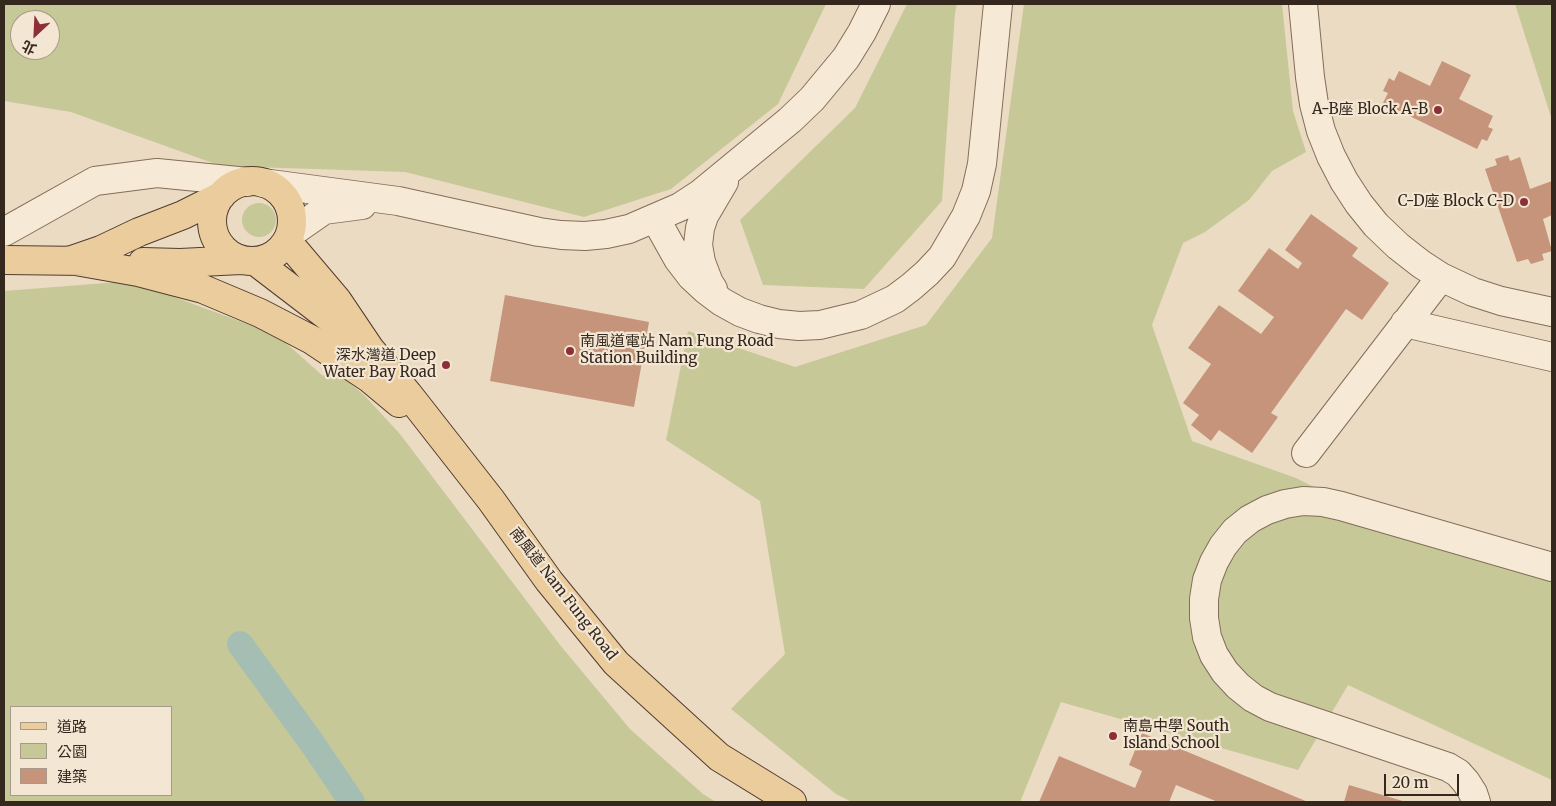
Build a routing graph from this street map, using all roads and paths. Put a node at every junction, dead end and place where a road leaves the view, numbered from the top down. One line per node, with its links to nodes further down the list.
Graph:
1 (876, 4): 4 (street)
2 (998, 4): 15 (street)
3 (1303, 4): 14 (street)
4 (732, 170): 8 (street); 15 (street)
5 (256, 183): 6 (main road); 7 (street); 9 (street); 10 (main road)
6 (221, 196): 12 (main road); 13 (main road)
7 (398, 201): 8 (street); 10 (street)
8 (656, 218): 15 (street)
9 (4, 232)
10 (289, 237): 13 (main road); 18 (main road, 南風道 Nam Fung Road)
11 (4, 260): 12 (main road)
12 (70, 260): 13 (main road); 20 (main road)
13 (248, 260): 18 (main road, 南風道 Nam Fung Road)
14 (1441, 276): 16 (street); 17 (street)
15 (722, 302)
16 (1552, 312)
17 (1405, 323): 19 (street); 21 (street)
18 (370, 349): 20 (main road, 南風道 Nam Fung Road)
19 (1552, 357)
20 (444, 441): 23 (main road, 南風道 Nam Fung Road)
21 (1306, 453)
22 (1552, 567): 24 (street)
23 (792, 802)
24 (1476, 802)

